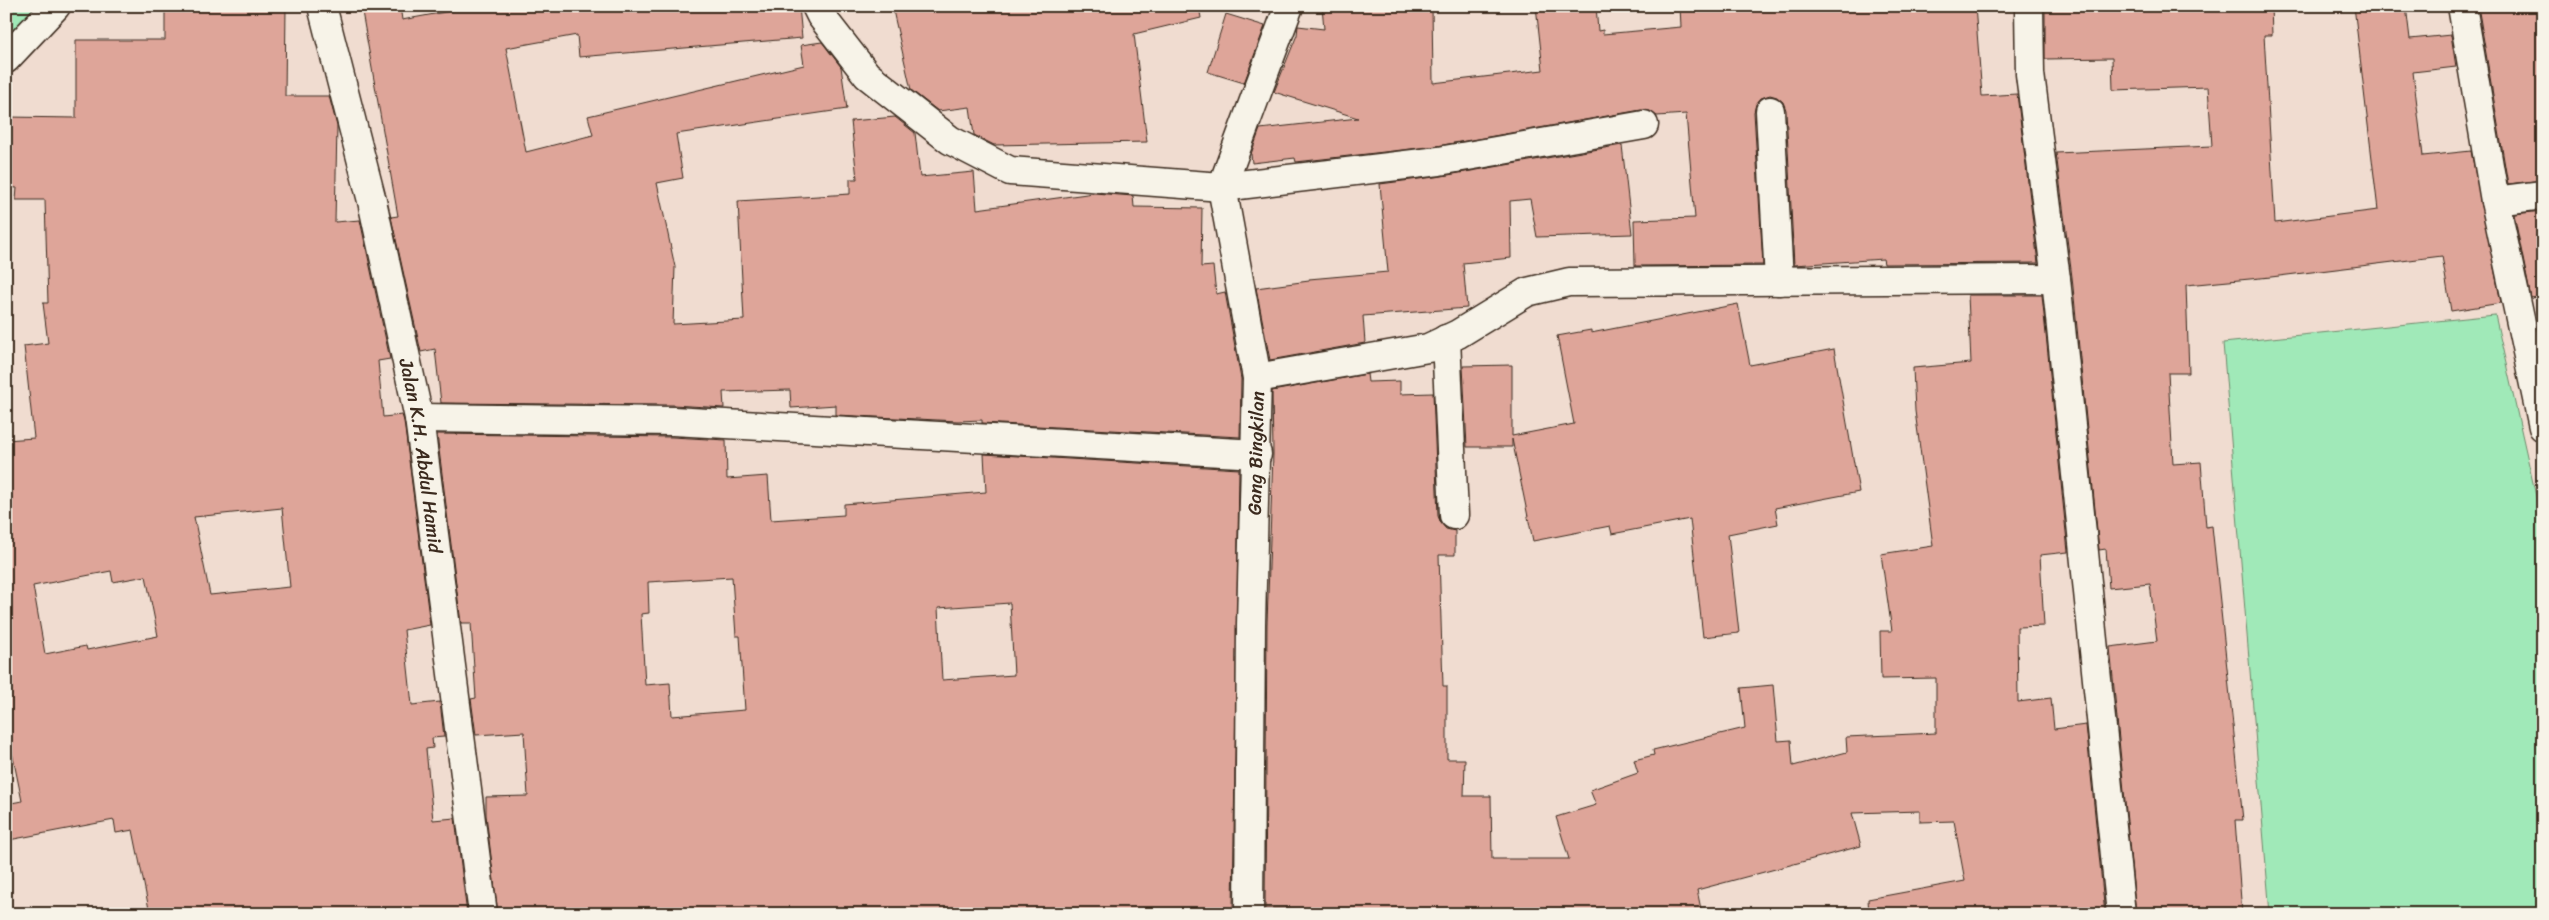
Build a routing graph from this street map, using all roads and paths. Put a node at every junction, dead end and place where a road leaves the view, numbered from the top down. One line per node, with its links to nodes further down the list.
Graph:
1 (56, 6): 7 (street)
2 (322, 6): 18 (street, Jalan K.H. Abdul Hamid)
3 (816, 6): 10 (street)
4 (1289, 6): 10 (street)
5 (2029, 6): 13 (street)
6 (2462, 6): 12 (street)
7 (6, 60)
8 (1770, 111): 14 (street)
9 (1644, 125): 10 (street)
10 (1222, 187): 16 (street, Gang Bingkilan)
11 (2543, 194): 12 (street)
12 (2495, 201): 17 (street)
13 (2056, 279): 14 (street); 24 (street)
14 (1779, 281): 15 (street)
15 (1446, 339): 16 (street); 21 (street)
16 (1257, 378): 20 (street, Gang Bingkilan)
17 (2538, 380): 19 (street)
18 (420, 418): 20 (street); 22 (street, Jalan K.H. Abdul Hamid)
19 (2543, 427)
20 (1257, 454): 23 (street, Gang Bingkilan)
21 (1454, 515)
22 (483, 914)
23 (1249, 914)
24 (2121, 914)

